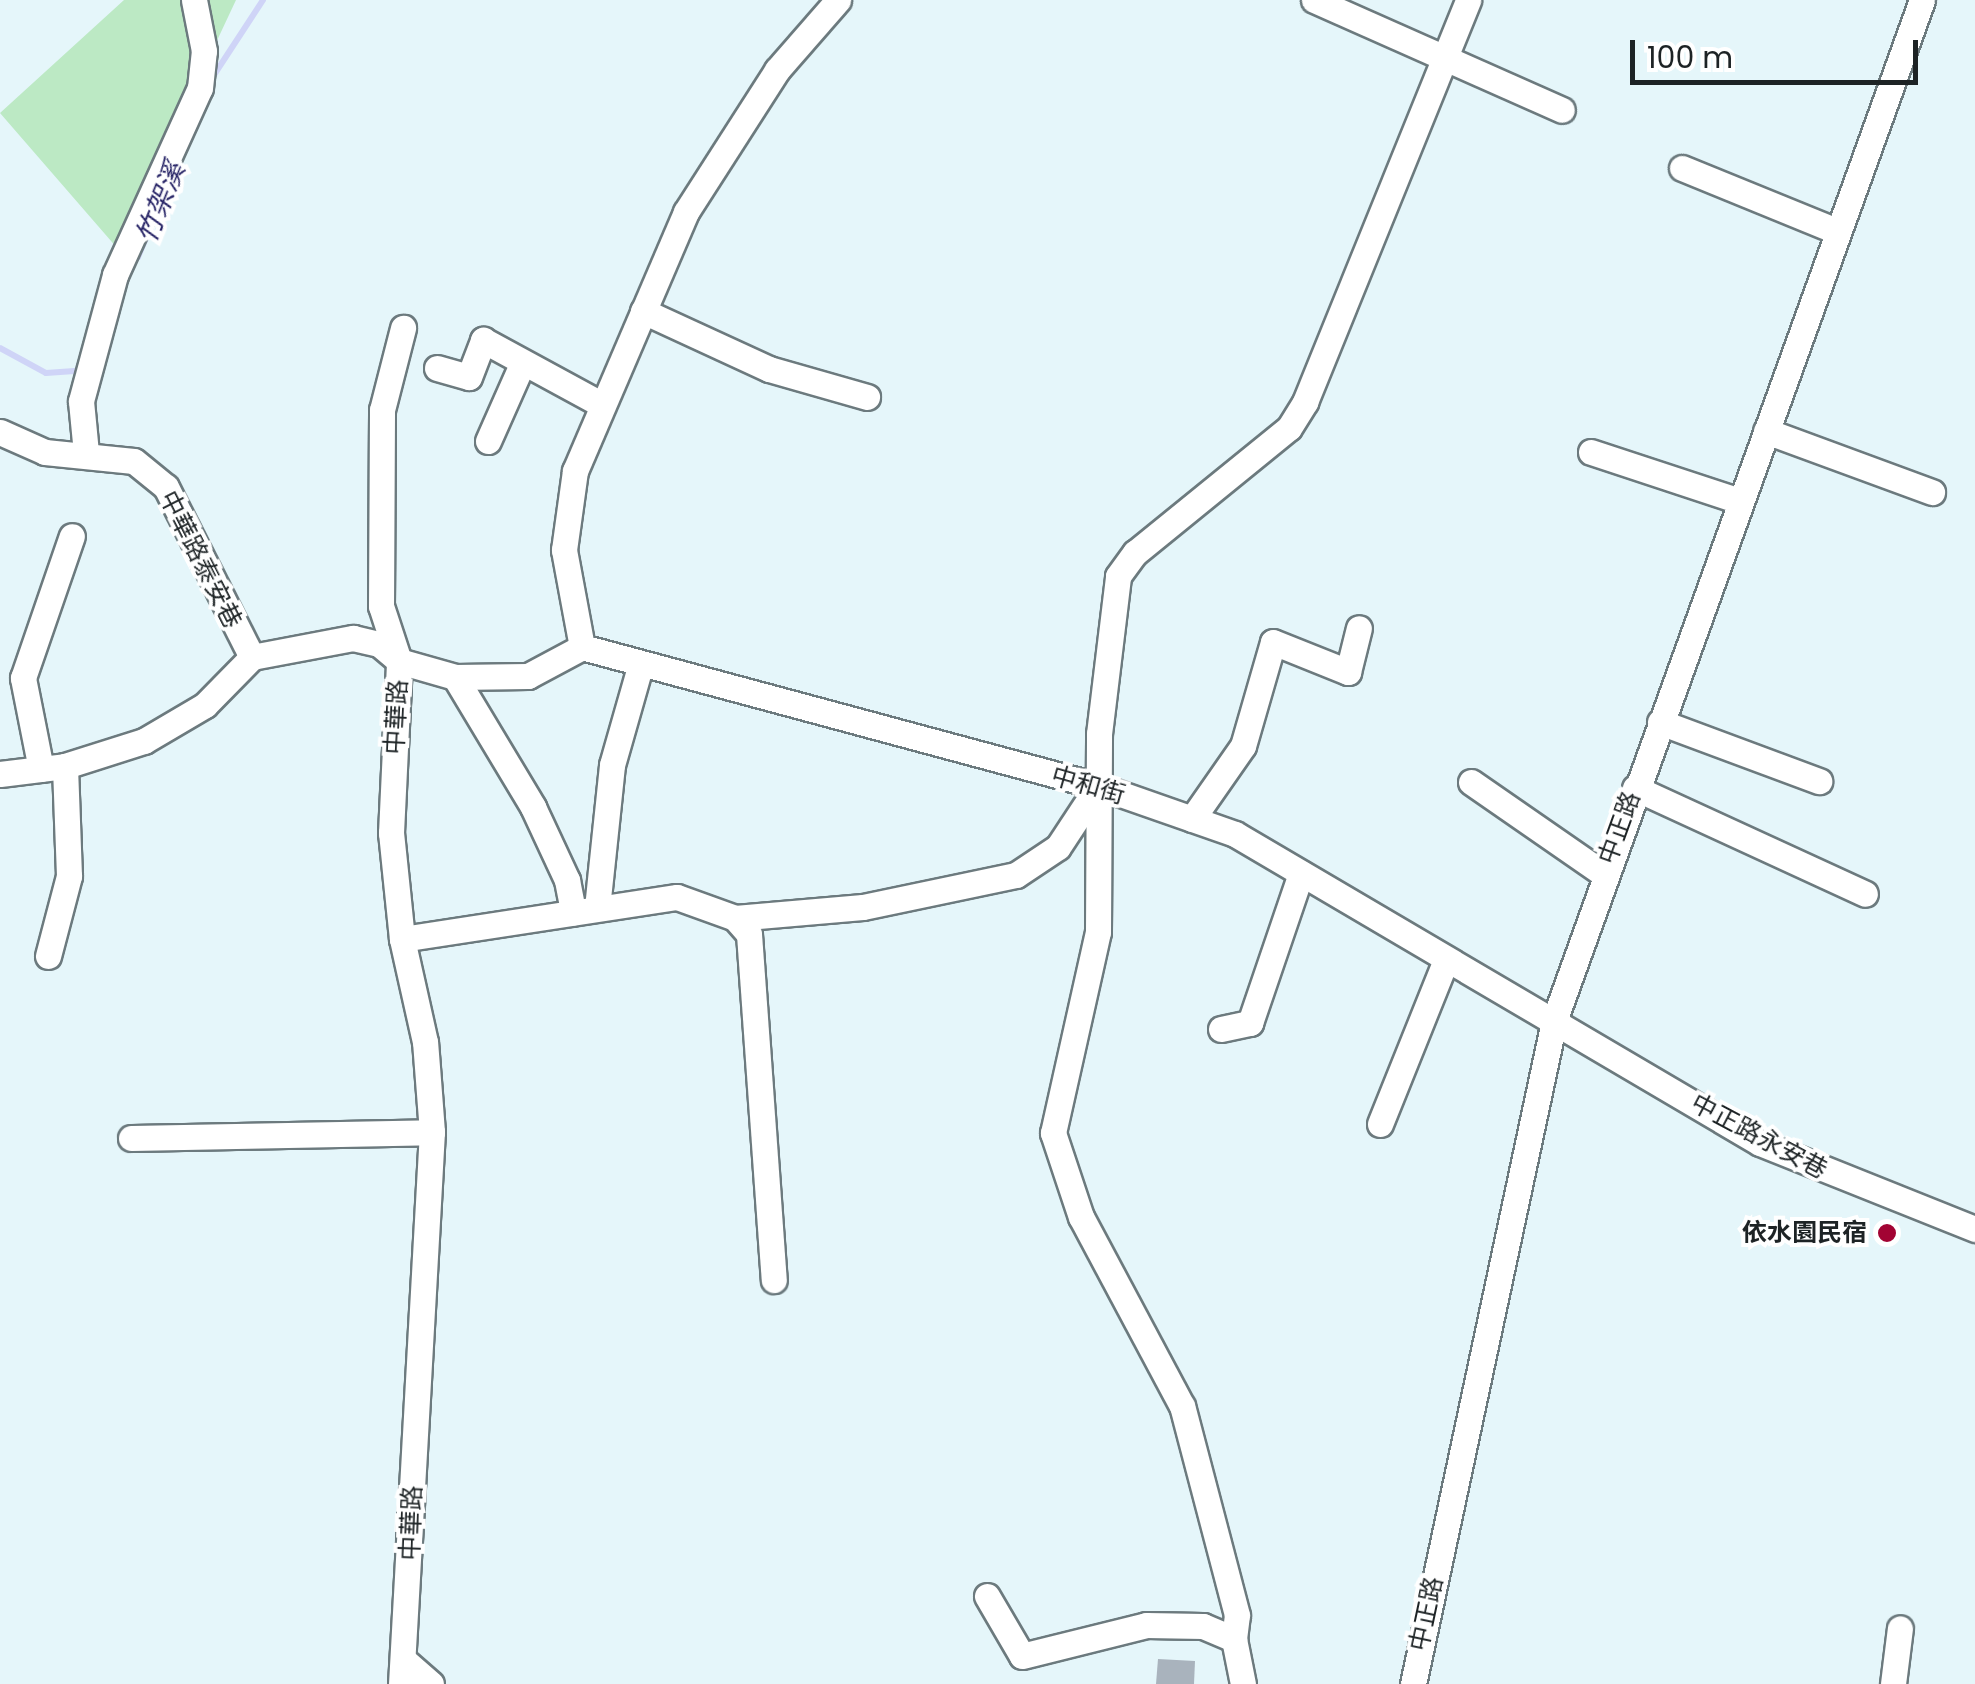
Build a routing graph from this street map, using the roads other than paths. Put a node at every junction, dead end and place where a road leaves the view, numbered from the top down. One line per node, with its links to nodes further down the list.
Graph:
1 (194, 0): 20 (street)
2 (838, 0): 10 (street)
3 (1314, 0): 6 (street)
4 (1468, 0): 6 (street)
5 (1922, 0): 9 (street, 中正路)
6 (1449, 61): 7 (street); 35 (street)
7 (1562, 110)
8 (1682, 168): 9 (street)
9 (1834, 230): 16 (street, 中正路)
10 (643, 311): 14 (street); 15 (street)
11 (403, 328): 27 (street)
12 (523, 362): 13 (street); 15 (street); 18 (street)
13 (437, 368)
14 (867, 397)
15 (601, 404): 25 (street)
16 (1766, 431): 21 (street); 22 (street, 中正路)
17 (0, 432): 20 (street, 中華路泰安巷)
18 (488, 441)
19 (1591, 452): 22 (street)
20 (86, 454): 26 (street, 中華路泰安巷)
21 (1932, 492)
22 (1740, 501): 30 (street, 中正路)
23 (72, 536): 31 (street)
24 (1359, 628): 37 (street)
25 (582, 647): 28 (street, 中和街); 29 (street, 中華路)
26 (252, 658): 27 (street, 中華路泰安巷); 31 (street, 中華路泰安巷)
27 (400, 661): 29 (street, 中華路); 43 (street, 中華路)
28 (640, 667): 35 (street, 中和街); 41 (street)
29 (456, 677): 41 (street)
30 (1660, 722): 33 (street); 36 (street, 中正路)
31 (53, 767): 32 (street, 中華路泰安巷); 44 (street)
32 (0, 774)
33 (1819, 780)
34 (1472, 782): 39 (street)
35 (1098, 786): 37 (street, 中和街); 42 (street); 55 (street)
36 (1636, 788): 39 (street, 中正路); 40 (street)
37 (1192, 819): 38 (street, 中和街)
38 (1300, 873): 45 (street, 中和街); 47 (street)
39 (1604, 874): 46 (street, 中正路)
40 (1866, 894)
41 (585, 910): 42 (street); 43 (street)
42 (734, 918): 52 (street)
43 (402, 939): 49 (street, 中華路)
44 (48, 956)
45 (1446, 960): 46 (street, 中和街); 48 (street)
46 (1554, 1021): 51 (street, 中正路永安巷); 59 (street, 中正路)
47 (1222, 1029)
48 (1380, 1124)
49 (432, 1132): 50 (street); 56 (street, 中華路)
50 (131, 1138)
51 (1975, 1229)
52 (774, 1280)
53 (987, 1596): 55 (street)
54 (1900, 1628): 60 (street)
55 (1234, 1639): 58 (street)
56 (404, 1673): 57 (street)
57 (432, 1684)
58 (1242, 1684)
59 (1413, 1684)
60 (1893, 1684)

